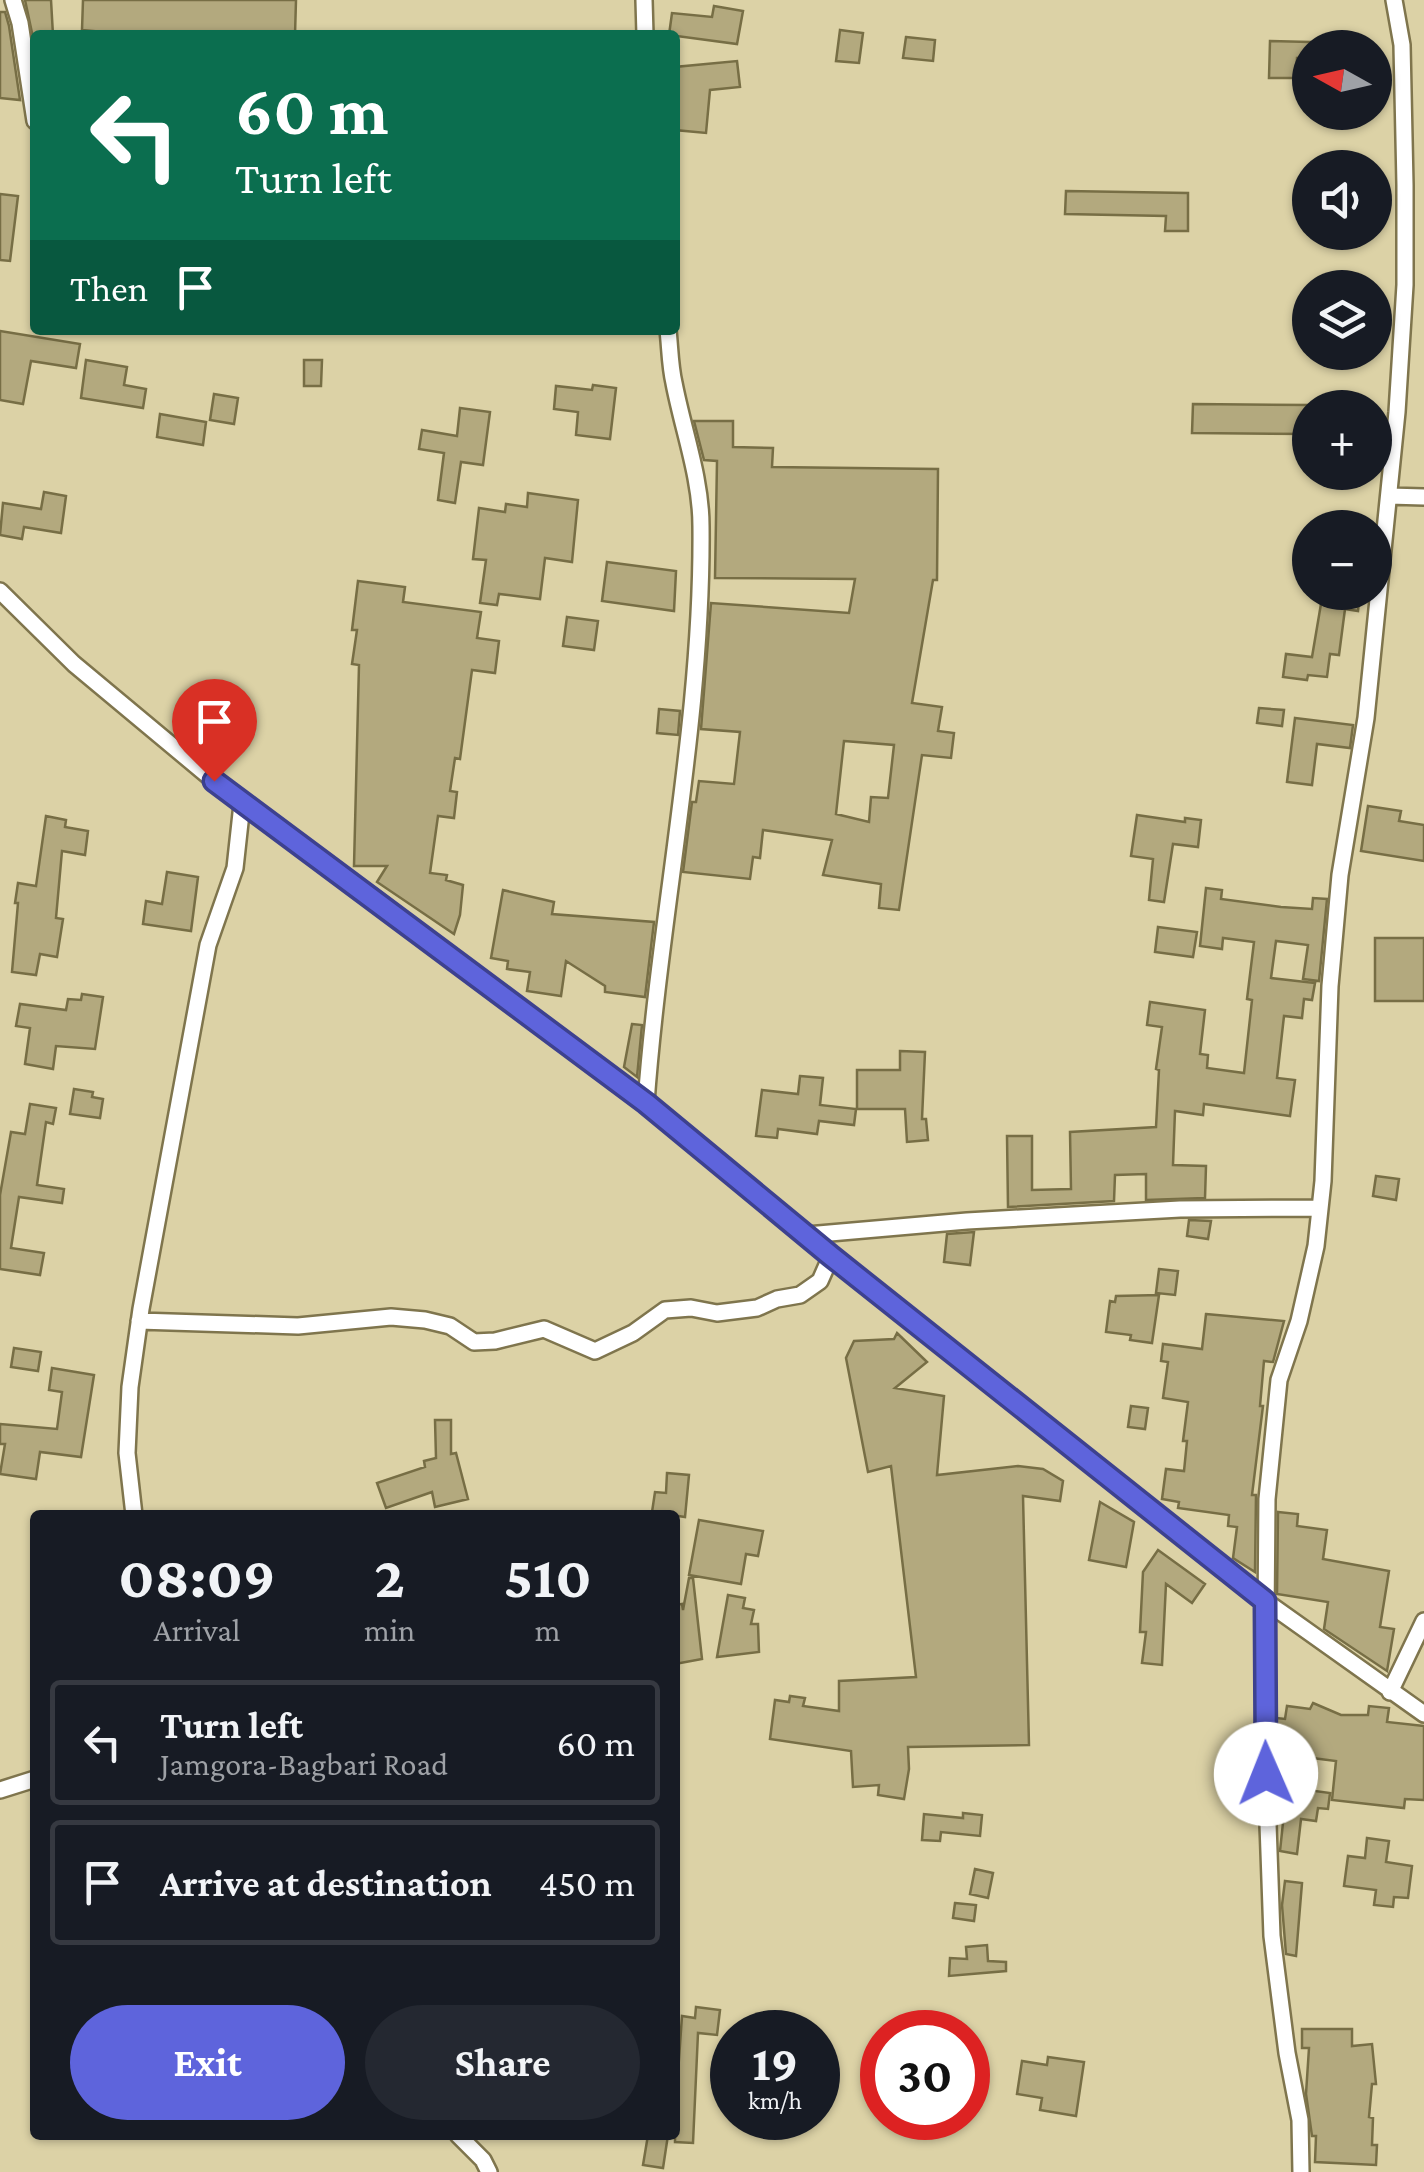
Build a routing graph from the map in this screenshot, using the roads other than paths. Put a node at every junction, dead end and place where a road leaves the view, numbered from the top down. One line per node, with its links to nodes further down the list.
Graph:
1 (644, 0): 4 (street)
2 (1394, 0): 7 (street)
3 (9, 3): 5 (street)
4 (646, 30)
5 (30, 98)
6 (668, 335): 11 (street)
7 (1389, 496): 8 (street); 12 (street)
8 (1424, 496)
9 (0, 592): 10 (street)
10 (242, 804): 11 (street); 15 (street)
11 (646, 1103): 13 (street)
12 (1320, 1208): 13 (street); 17 (street)
13 (807, 1235): 14 (street)
14 (831, 1256): 15 (street); 17 (street)
15 (139, 1321): 16 (street)
16 (133, 1510)
17 (1265, 1601): 19 (street); 25 (street)
18 (1424, 1621): 19 (street)
19 (1390, 1692): 20 (street)
20 (1424, 1714)
21 (30, 1781): 22 (street)
22 (0, 1790)
23 (463, 2140): 24 (street)
24 (489, 2172)
25 (1301, 2172)

